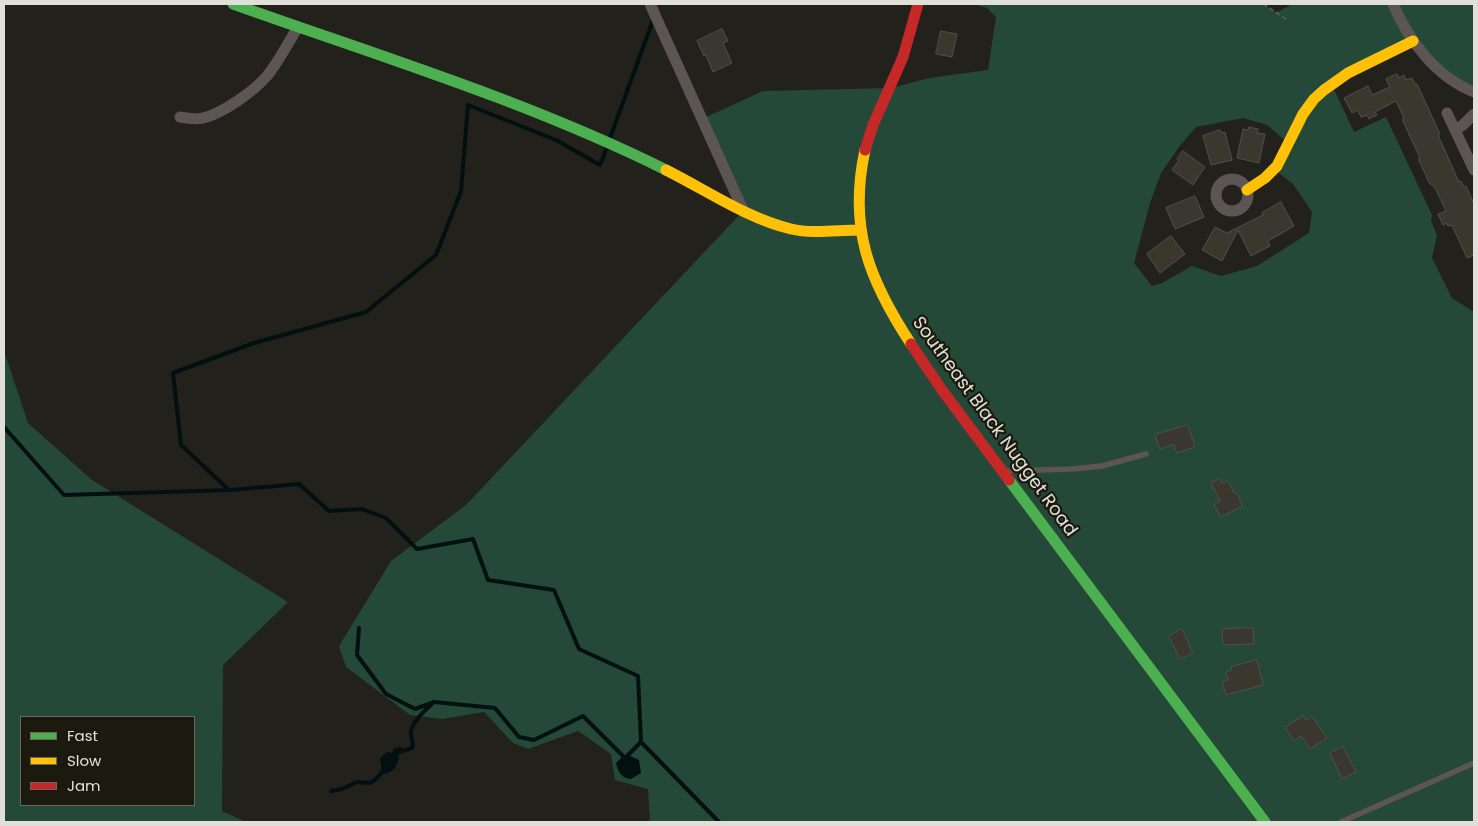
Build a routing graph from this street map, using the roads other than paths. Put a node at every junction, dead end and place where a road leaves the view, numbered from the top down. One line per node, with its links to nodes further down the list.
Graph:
1 (233, 4): 5 (street)
2 (650, 4): 14 (street)
3 (918, 4): 15 (street, Southeast Black Nugget Road)
4 (1393, 4): 6 (street)
5 (298, 27): 10 (street); 14 (street)
6 (1414, 41): 7 (street); 13 (street)
7 (1474, 92)
8 (1447, 113): 11 (street)
9 (1474, 114): 11 (street)
10 (180, 117)
11 (1455, 130): 12 (street)
12 (1474, 170)
13 (1247, 190)
14 (743, 210): 15 (street)
15 (860, 230): 17 (street, Southeast Black Nugget Road)
16 (1146, 454): 17 (lane)
17 (1002, 472): 19 (street, Southeast Black Nugget Road)
18 (1474, 763): 20 (lane)
19 (1265, 822)
20 (1341, 822)

